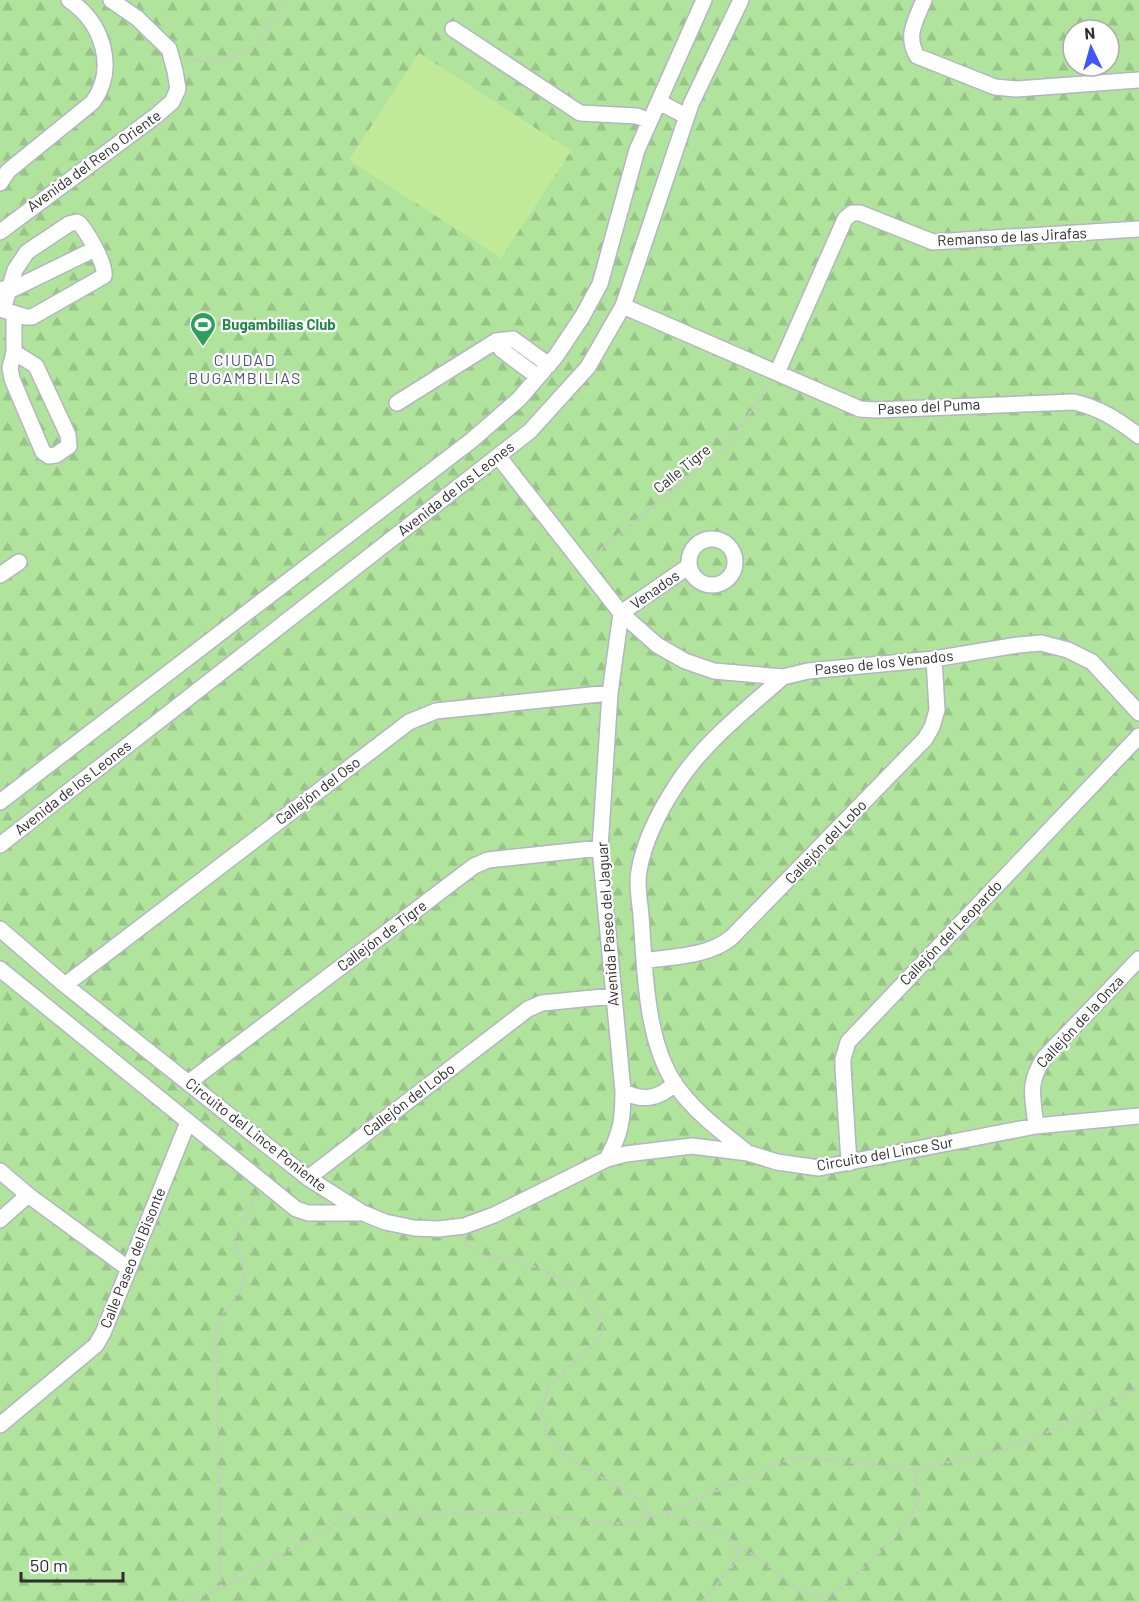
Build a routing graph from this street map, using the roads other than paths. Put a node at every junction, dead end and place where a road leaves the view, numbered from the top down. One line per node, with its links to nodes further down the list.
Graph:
1 (111, 0): 14 (street, Avenida del Reno Oriente)
2 (705, 0): 8 (street, Avenida de los Leones)
3 (741, 0): 9 (street, Avenida de los Leones)
4 (924, 0): 7 (street)
5 (74, 3): 12 (street)
6 (453, 29): 10 (street)
7 (1139, 80)
8 (659, 102): 9 (street); 10 (street, Avenida de los Leones)
9 (687, 116): 17 (street, Avenida de los Leones)
10 (650, 121): 21 (street, Avenida de los Leones)
11 (0, 156): 12 (street)
12 (4, 177)
13 (1139, 229): 22 (street, Remanso de las Jirafas)
14 (0, 232)
15 (95, 249): 16 (street); 16 (street); 18 (street)
16 (4, 290): 18 (street)
17 (623, 306): 22 (street, Paseo del Puma); 26 (street, Avenida de los Leones)
18 (6, 311): 20 (street)
19 (496, 341): 21 (street); 23 (street); 24 (street)
20 (14, 352): 20 (street)
21 (549, 365): 23 (street, Avenida de los Leones)
22 (777, 373): 25 (street, Paseo del Puma)
23 (538, 377): 36 (street, Avenida de los Leones)
24 (397, 403)
25 (1139, 436)
26 (498, 456): 30 (street, Paseo de los Venados); 37 (street, Avenida de los Leones)
27 (19, 562): 29 (street)
28 (689, 566): 30 (street, Venados)
29 (0, 575)
30 (621, 614): 32 (street, Paseo de los Venados); 33 (street, Avenida Paseo del Jaguar)
31 (934, 659): 32 (street, Paseo de los Venados); 34 (street, Paseo de los Venados); 41 (street, Callejón del Lobo)
32 (783, 678): 41 (street)
33 (610, 693): 38 (street, Avenida Paseo del Jaguar); 43 (street, Callejón del Oso)
34 (1139, 713)
35 (1139, 736): 53 (street, Callejón del Leopardo)
36 (0, 802)
37 (0, 845)
38 (600, 848): 44 (street, Avenida Paseo del Jaguar); 45 (street, Callejón de Tigre)
39 (0, 928): 43 (street, Circuito del Lince Poniente)
40 (1139, 959): 50 (street, Callejón de la Onza)
41 (644, 961): 46 (street)
42 (0, 969): 49 (street, Circuito del Lince Poniente)
43 (65, 985): 45 (street, Circuito del Lince Poniente)
44 (613, 996): 47 (street, Avenida Paseo del Jaguar); 55 (street, Callejón del Lobo)
45 (188, 1083): 55 (street, Circuito del Lince Poniente)
46 (675, 1083): 47 (street); 51 (street)
47 (623, 1091): 52 (street, Avenida Paseo del Jaguar)
48 (1139, 1116): 50 (street, Circuito del Lince Sur)
49 (188, 1122): 57 (street, Circuito del Lince Poniente); 59 (street, Calle Paseo del Bisonte)
50 (1036, 1126): 53 (street, Circuito del Lince Sur)
51 (748, 1153): 52 (street, Circuito del Lince Sur); 53 (street, Circuito del Lince Sur)
52 (607, 1159): 57 (street, Circuito del Lince Sur)
53 (849, 1163)
54 (0, 1172): 56 (street)
55 (308, 1179): 57 (street, Circuito del Lince Poniente)
56 (28, 1195): 58 (street); 59 (street)
57 (363, 1213)
58 (0, 1220)
59 (129, 1269): 60 (street, Calle Paseo del Bisonte)
60 (0, 1425)

